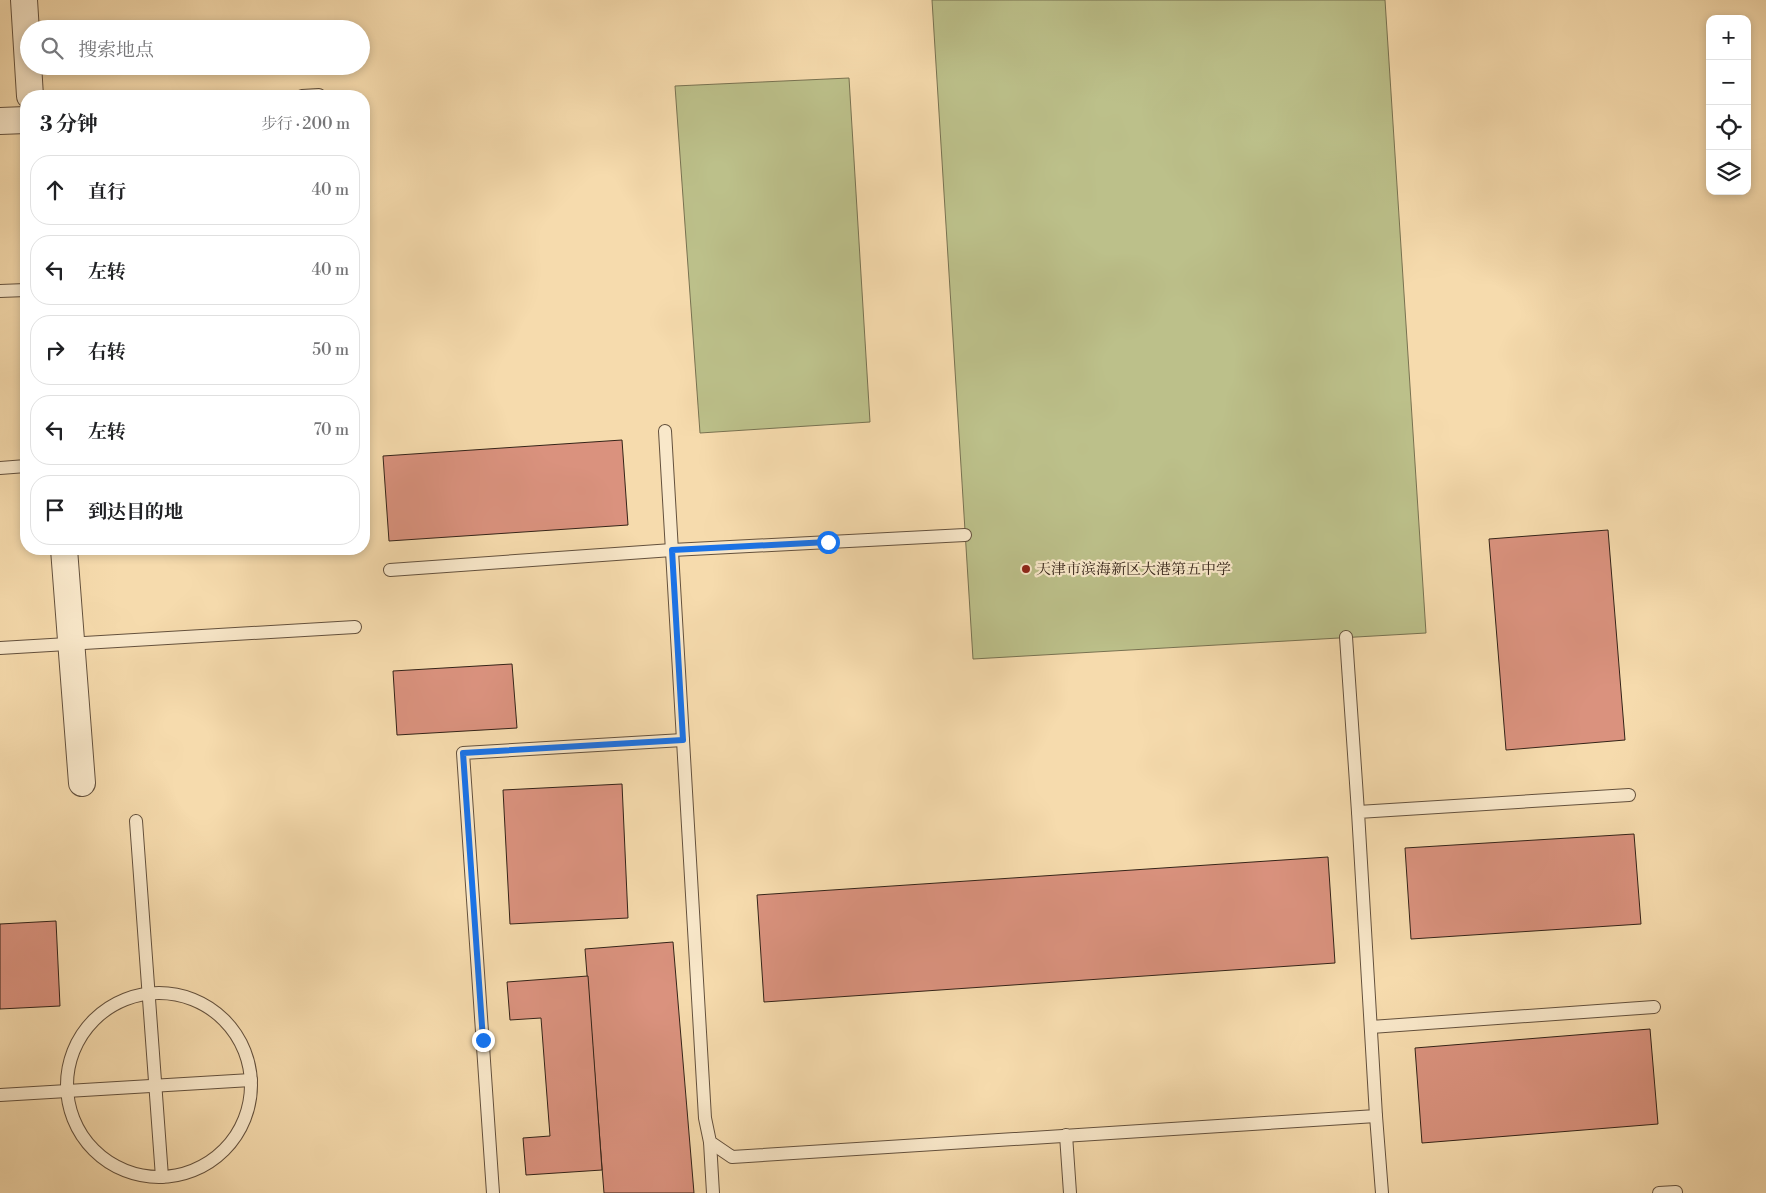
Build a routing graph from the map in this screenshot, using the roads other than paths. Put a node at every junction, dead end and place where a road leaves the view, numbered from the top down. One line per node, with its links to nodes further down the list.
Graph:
1 (24, 0): 2 (street)
2 (25, 20)
3 (29, 75): 4 (street)
4 (30, 90)
5 (20, 120): 6 (street)
6 (0, 121)
7 (20, 290): 8 (lane)
8 (0, 291)
9 (665, 431): 13 (lane)
10 (20, 466): 11 (lane)
11 (0, 468)
12 (966, 535): 13 (lane)
13 (672, 550): 15 (lane); 20 (lane)
14 (65, 555): 18 (street)
15 (390, 570)
16 (355, 627): 18 (lane)
17 (1346, 638): 23 (lane)
18 (72, 643): 19 (lane); 21 (street)
19 (0, 648)
20 (683, 740): 34 (lane); 37 (lane)
21 (82, 783)
22 (1629, 795): 23 (lane)
23 (1358, 812): 27 (lane)
24 (136, 822): 25 (lane)
25 (149, 993): 28 (lane); 29 (lane); 30 (lane)
26 (1654, 1007): 27 (lane)
27 (1371, 1027): 32 (lane)
28 (251, 1080): 29 (lane); 35 (lane)
29 (156, 1086): 30 (lane); 35 (lane)
30 (67, 1091): 31 (lane); 35 (lane)
31 (0, 1095)
32 (1376, 1116): 33 (lane); 40 (lane)
33 (1066, 1135): 34 (lane); 39 (lane)
34 (710, 1142): 38 (lane)
35 (162, 1177)
36 (1676, 1192): 41 (lane)
37 (493, 1193)
38 (714, 1193)
39 (1070, 1193)
40 (1382, 1193)
41 (1659, 1193)

